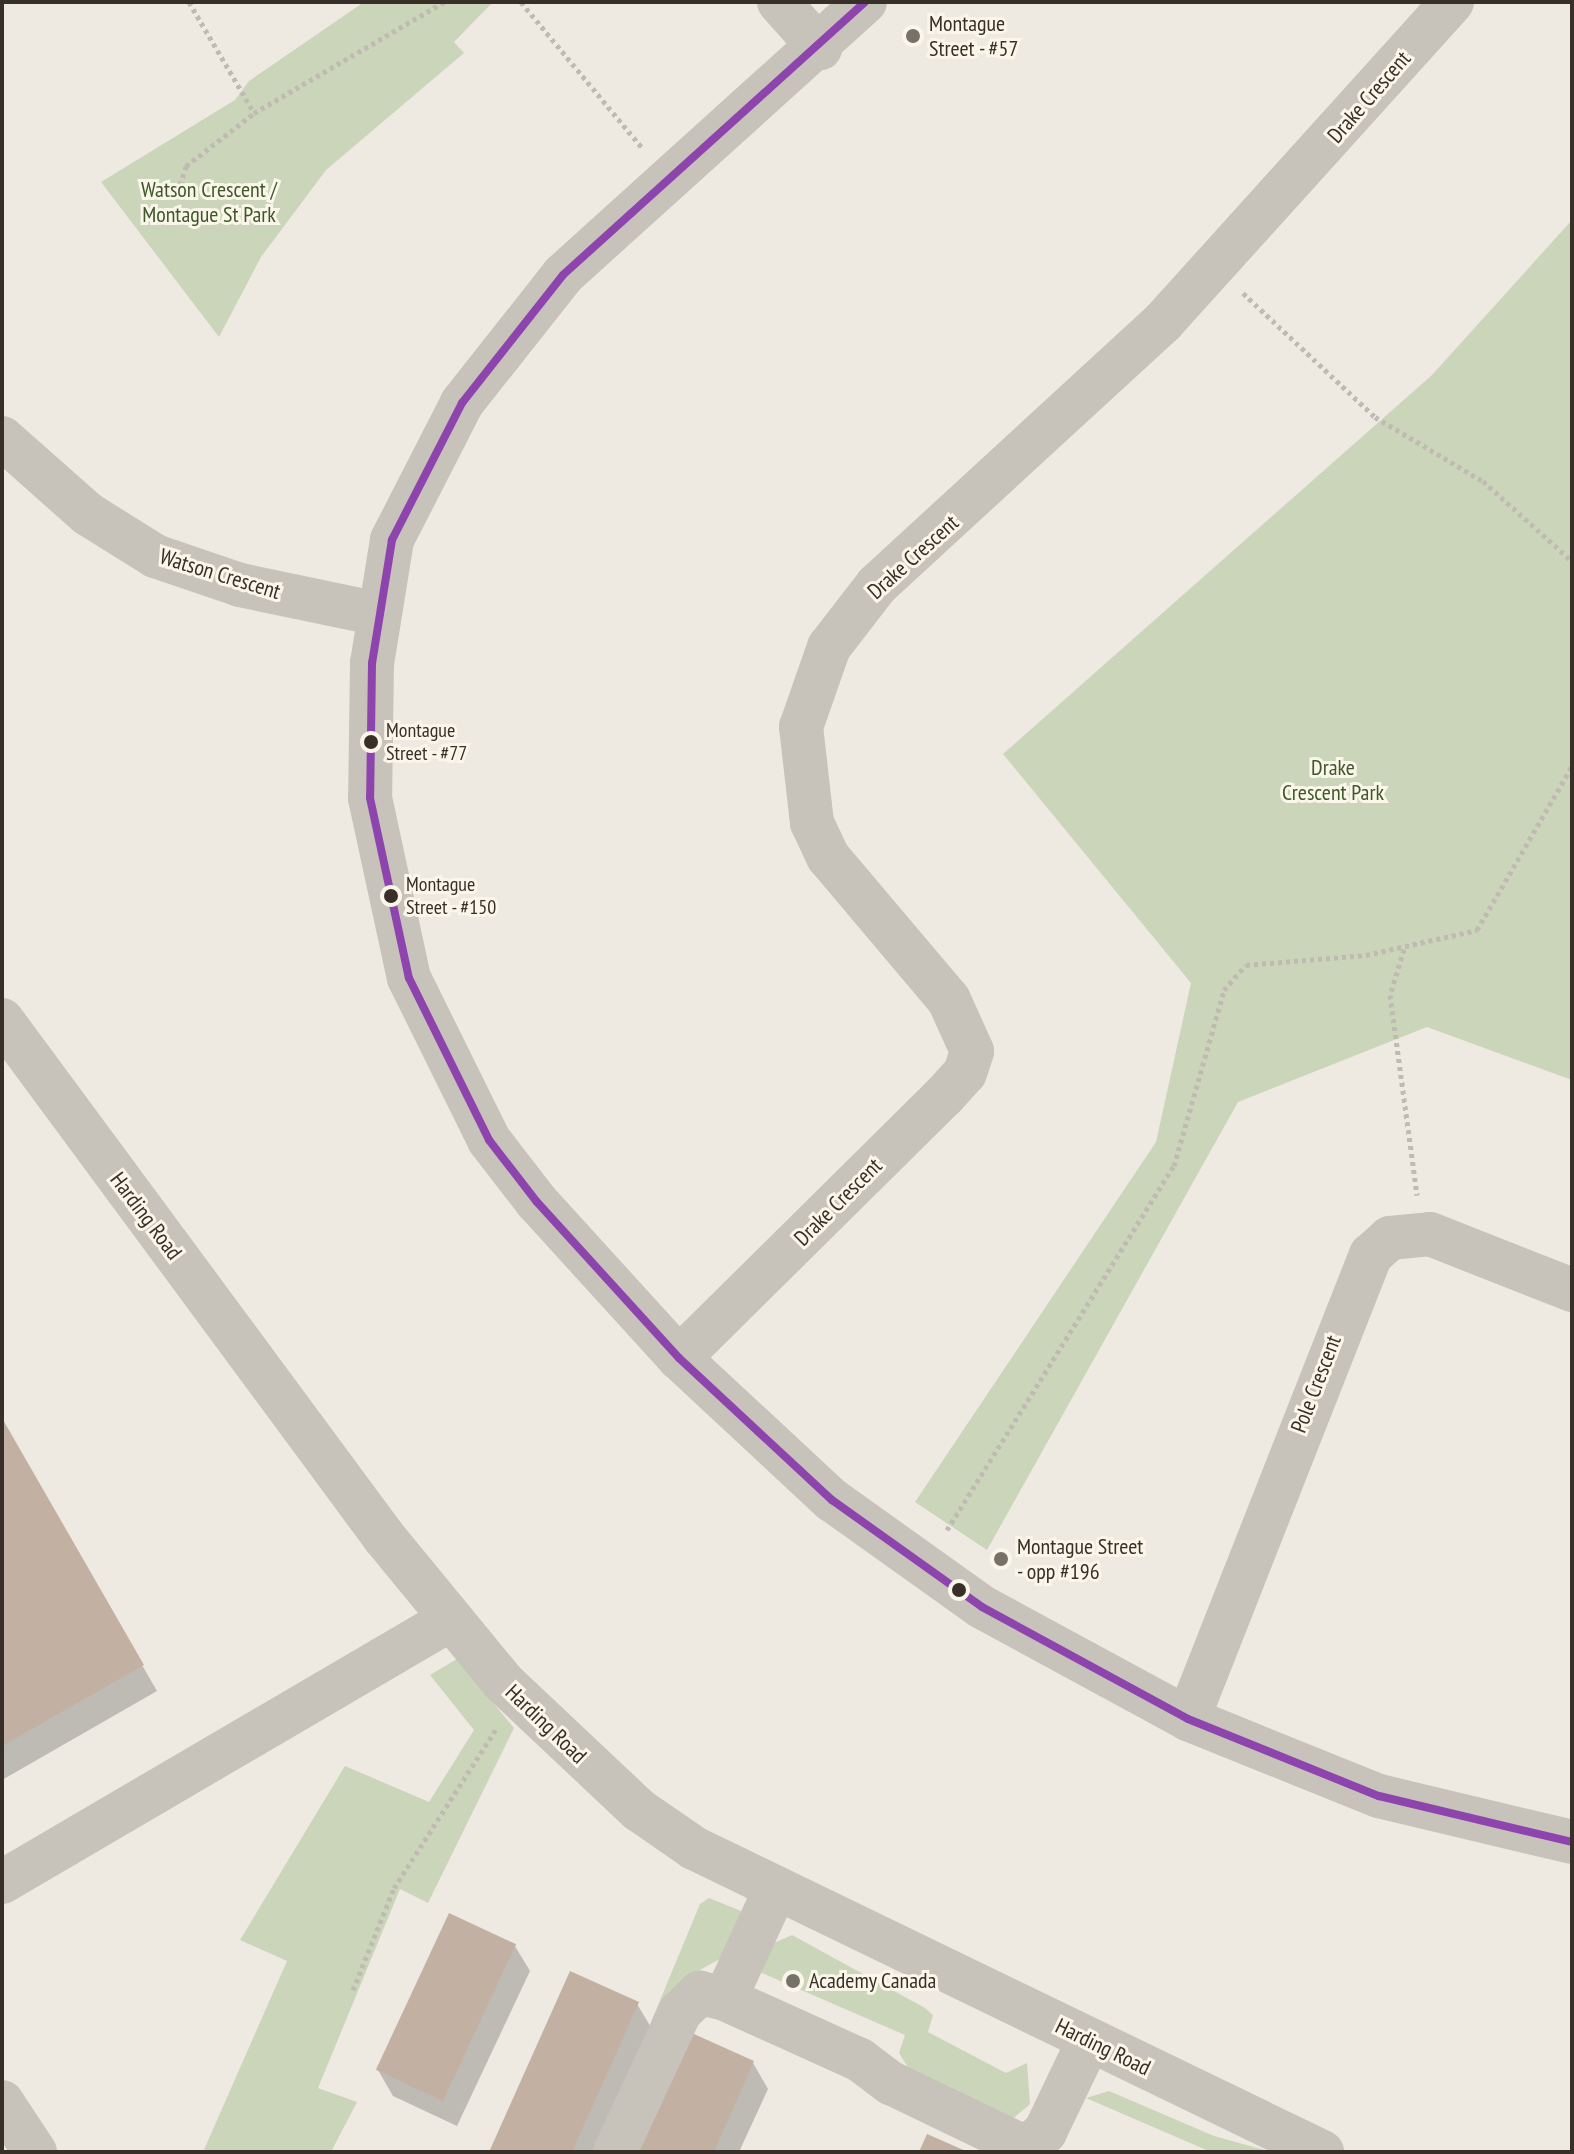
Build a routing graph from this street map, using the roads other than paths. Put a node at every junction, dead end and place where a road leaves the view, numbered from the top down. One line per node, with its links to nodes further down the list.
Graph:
1 (779, 2): 4 (street)
2 (865, 2): 4 (street)
3 (1452, 2): 9 (street, Drake Crescent)
4 (820, 48): 6 (street)
5 (2, 438): 6 (street, Watson Crescent)
6 (379, 614): 9 (street)
7 (2, 1020): 10 (street, Harding Road)
8 (1572, 1290): 11 (street, Pole Crescent)
9 (679, 1358): 11 (street)
10 (451, 1619): 13 (street); 14 (street, Harding Road)
11 (1188, 1719): 12 (street)
12 (1572, 1842)
13 (2, 1882)
14 (776, 1888): 15 (street); 16 (street, Harding Road)
15 (725, 1999): 18 (street); 20 (street)
16 (1089, 2040): 18 (street); 21 (street, Harding Road)
17 (2, 2102): 19 (street)
18 (1030, 2150)
19 (35, 2152)
20 (615, 2152)
21 (1322, 2152)

